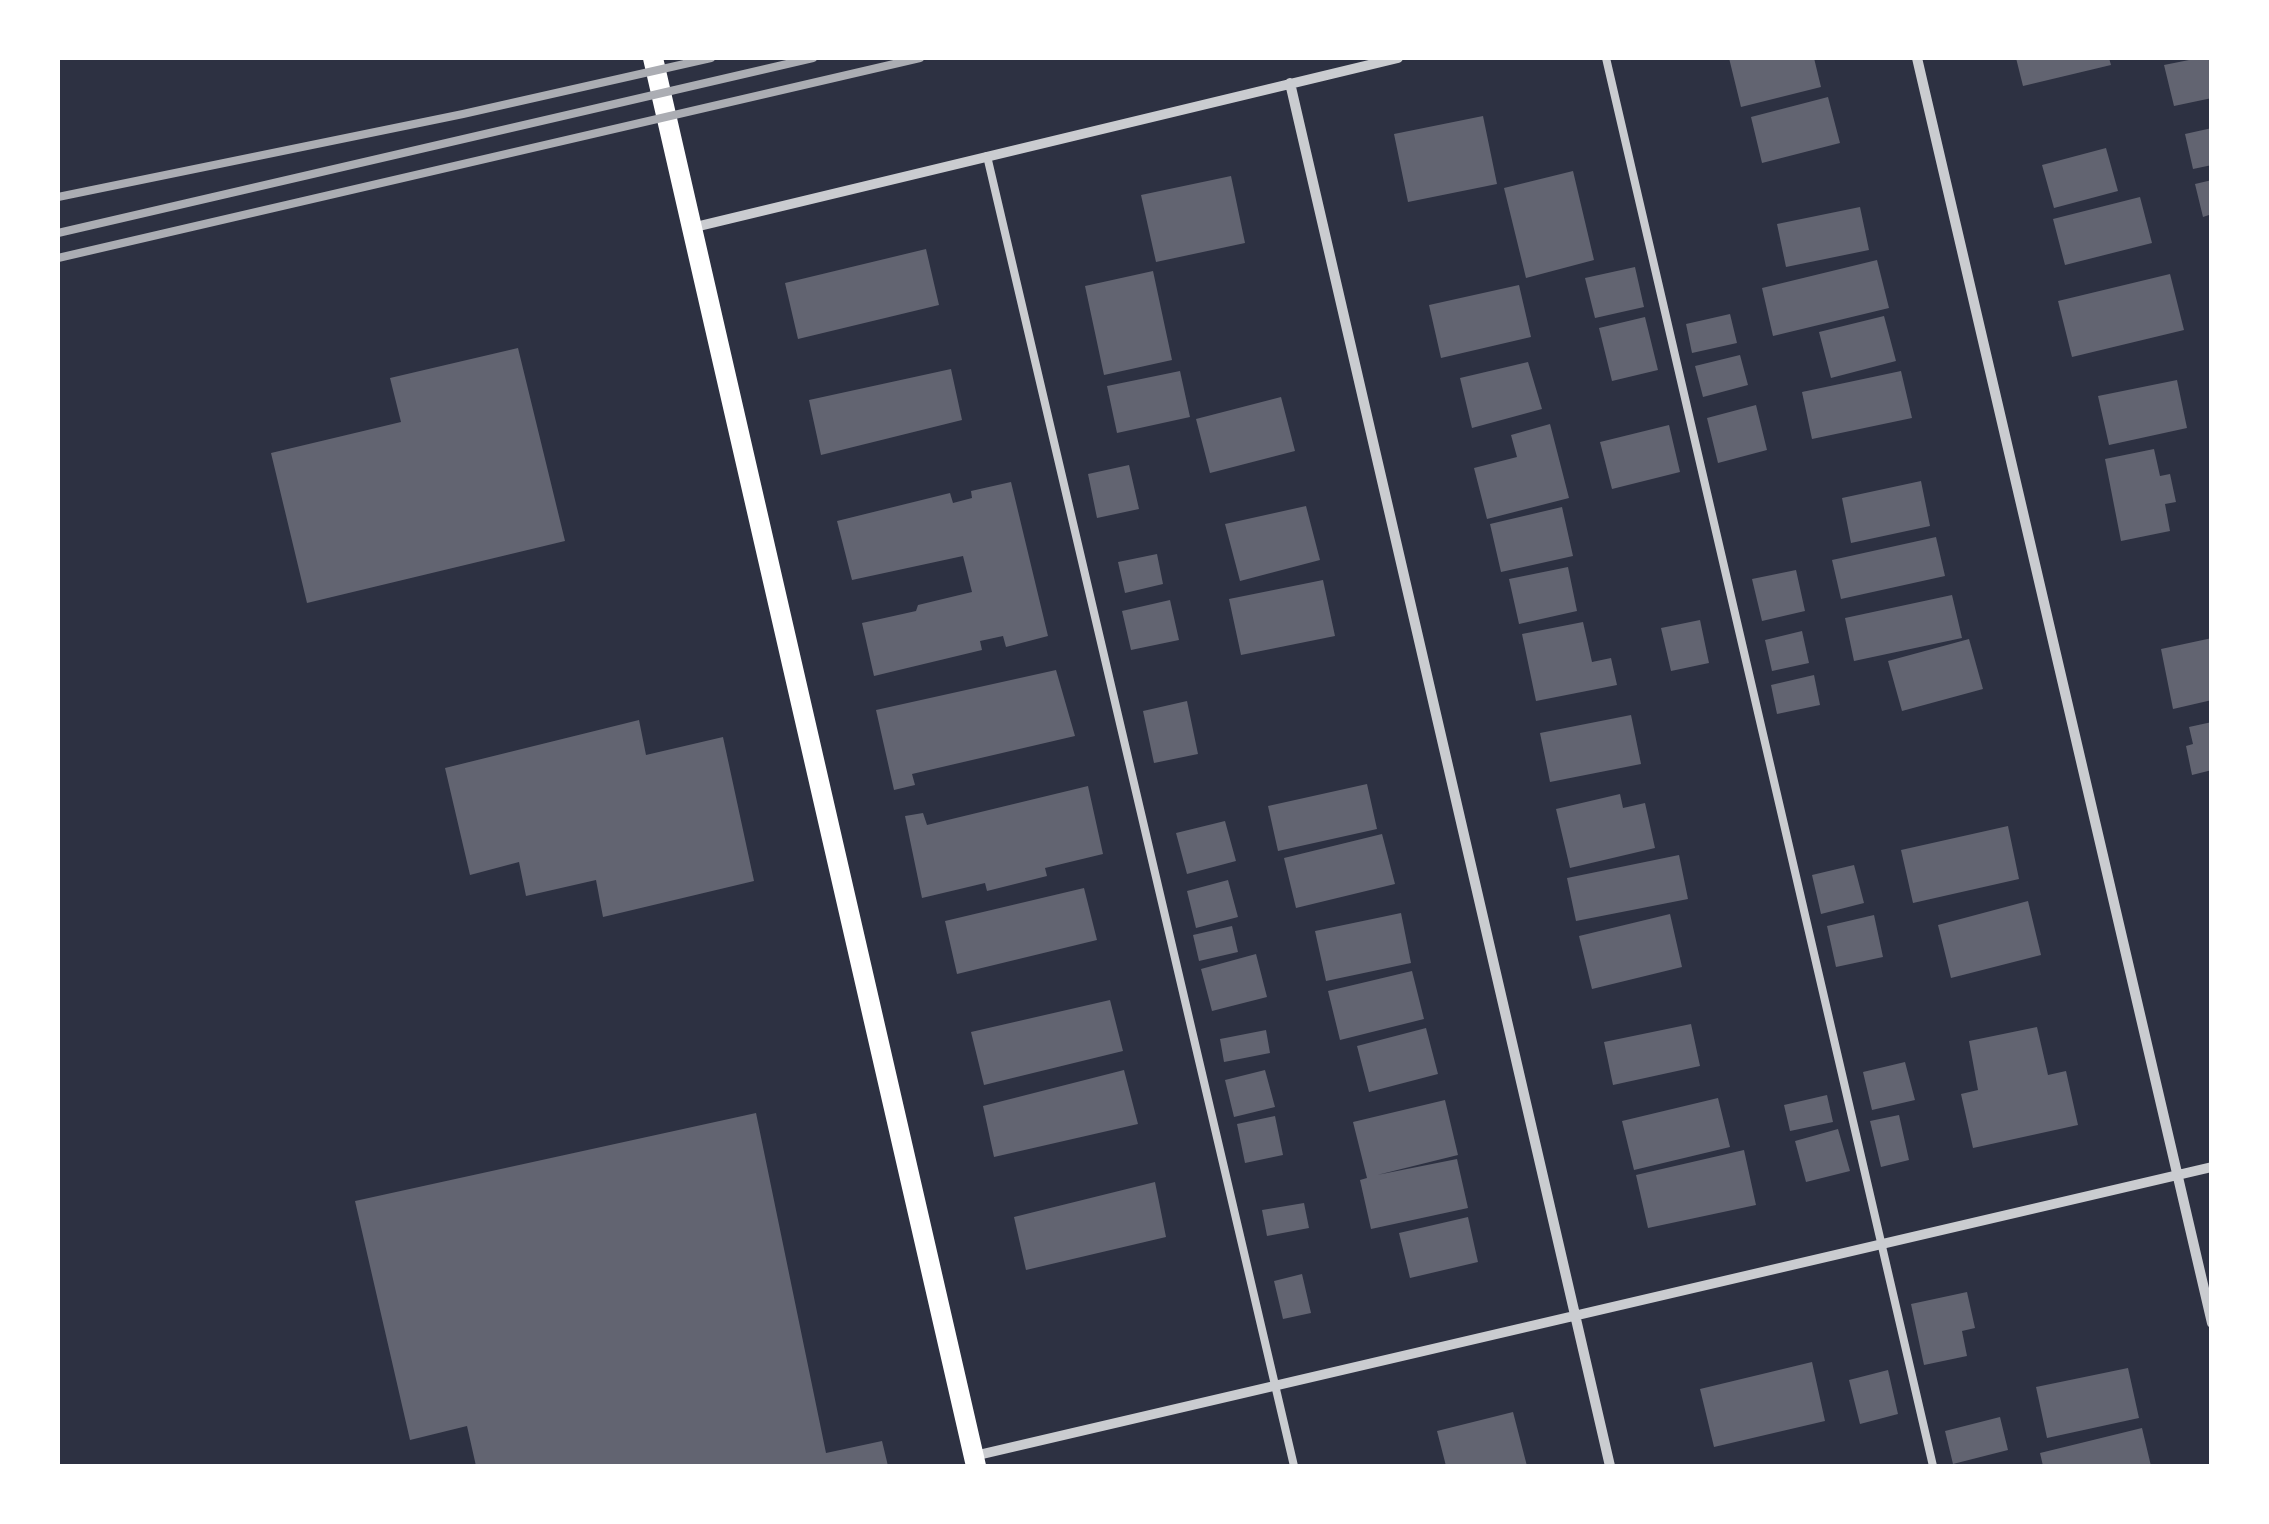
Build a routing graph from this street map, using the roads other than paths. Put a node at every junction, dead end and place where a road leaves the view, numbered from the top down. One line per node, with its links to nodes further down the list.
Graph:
1 (652, 58): 7 (main road)
2 (1398, 58): 5 (street)
3 (1606, 58): 10 (lane)
4 (1917, 58): 9 (street)
5 (1290, 83): 6 (street); 11 (street)
6 (987, 156): 7 (street); 13 (lane)
7 (691, 228): 14 (main road)
8 (2212, 1167): 9 (street)
9 (2177, 1175): 10 (street); 12 (street)
10 (1882, 1244): 11 (street); 17 (lane)
11 (1574, 1316): 13 (street); 16 (street)
12 (2212, 1323)
13 (1275, 1385): 14 (street); 15 (lane)
14 (975, 1461)
15 (1294, 1466)
16 (1610, 1466)
17 (1933, 1466)

